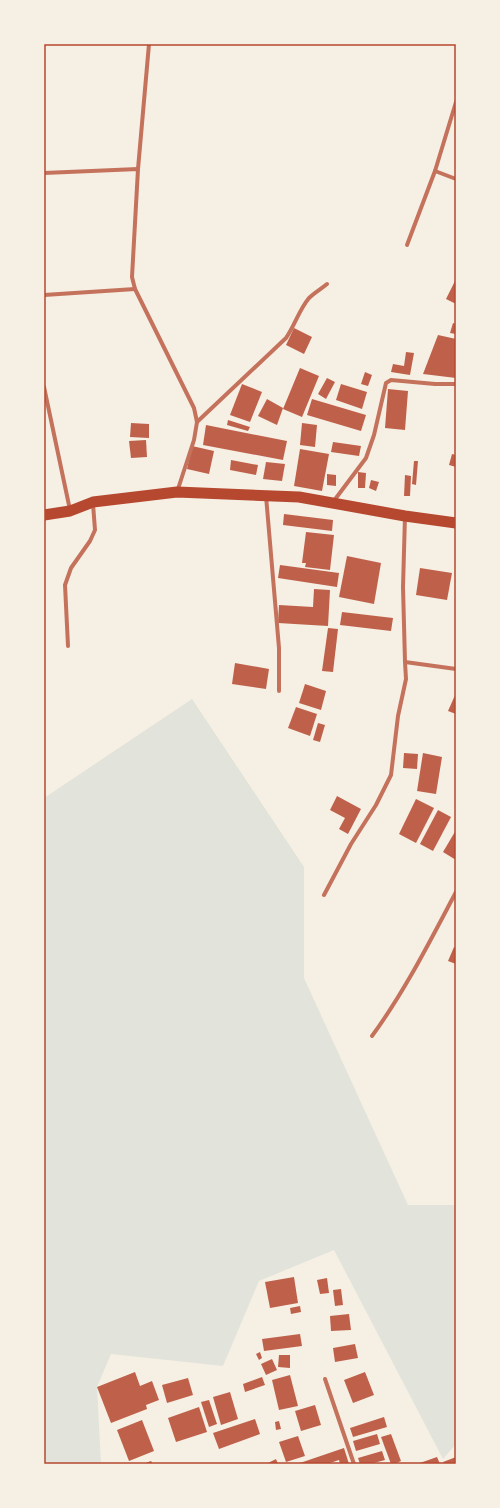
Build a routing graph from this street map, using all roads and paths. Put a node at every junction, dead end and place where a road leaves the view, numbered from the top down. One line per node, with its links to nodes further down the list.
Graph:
1 (148, 44): 3 (street)
2 (456, 102): 4 (street)
3 (138, 169): 5 (street); 9 (street)
4 (435, 171): 6 (street); 7 (street)
5 (44, 173)
6 (456, 179)
7 (407, 245)
8 (327, 284): 13 (street)
9 (135, 289): 10 (street); 13 (street)
10 (44, 295)
11 (456, 384): 17 (street)
12 (44, 387): 18 (street)
13 (197, 422): 14 (street)
14 (177, 492): 15 (highway); 16 (highway)
15 (266, 495): 17 (highway); 25 (street)
16 (93, 502): 18 (highway); 22 (street)
17 (332, 503): 20 (highway)
18 (70, 511): 19 (highway)
19 (44, 515)
20 (405, 516): 21 (highway); 23 (street)
21 (456, 523)
22 (68, 646)
23 (405, 662): 24 (street); 27 (street)
24 (456, 669)
25 (279, 691)
26 (456, 892): 28 (street)
27 (324, 895)
28 (372, 1036)
29 (325, 1380): 30 (street)
30 (354, 1464)

